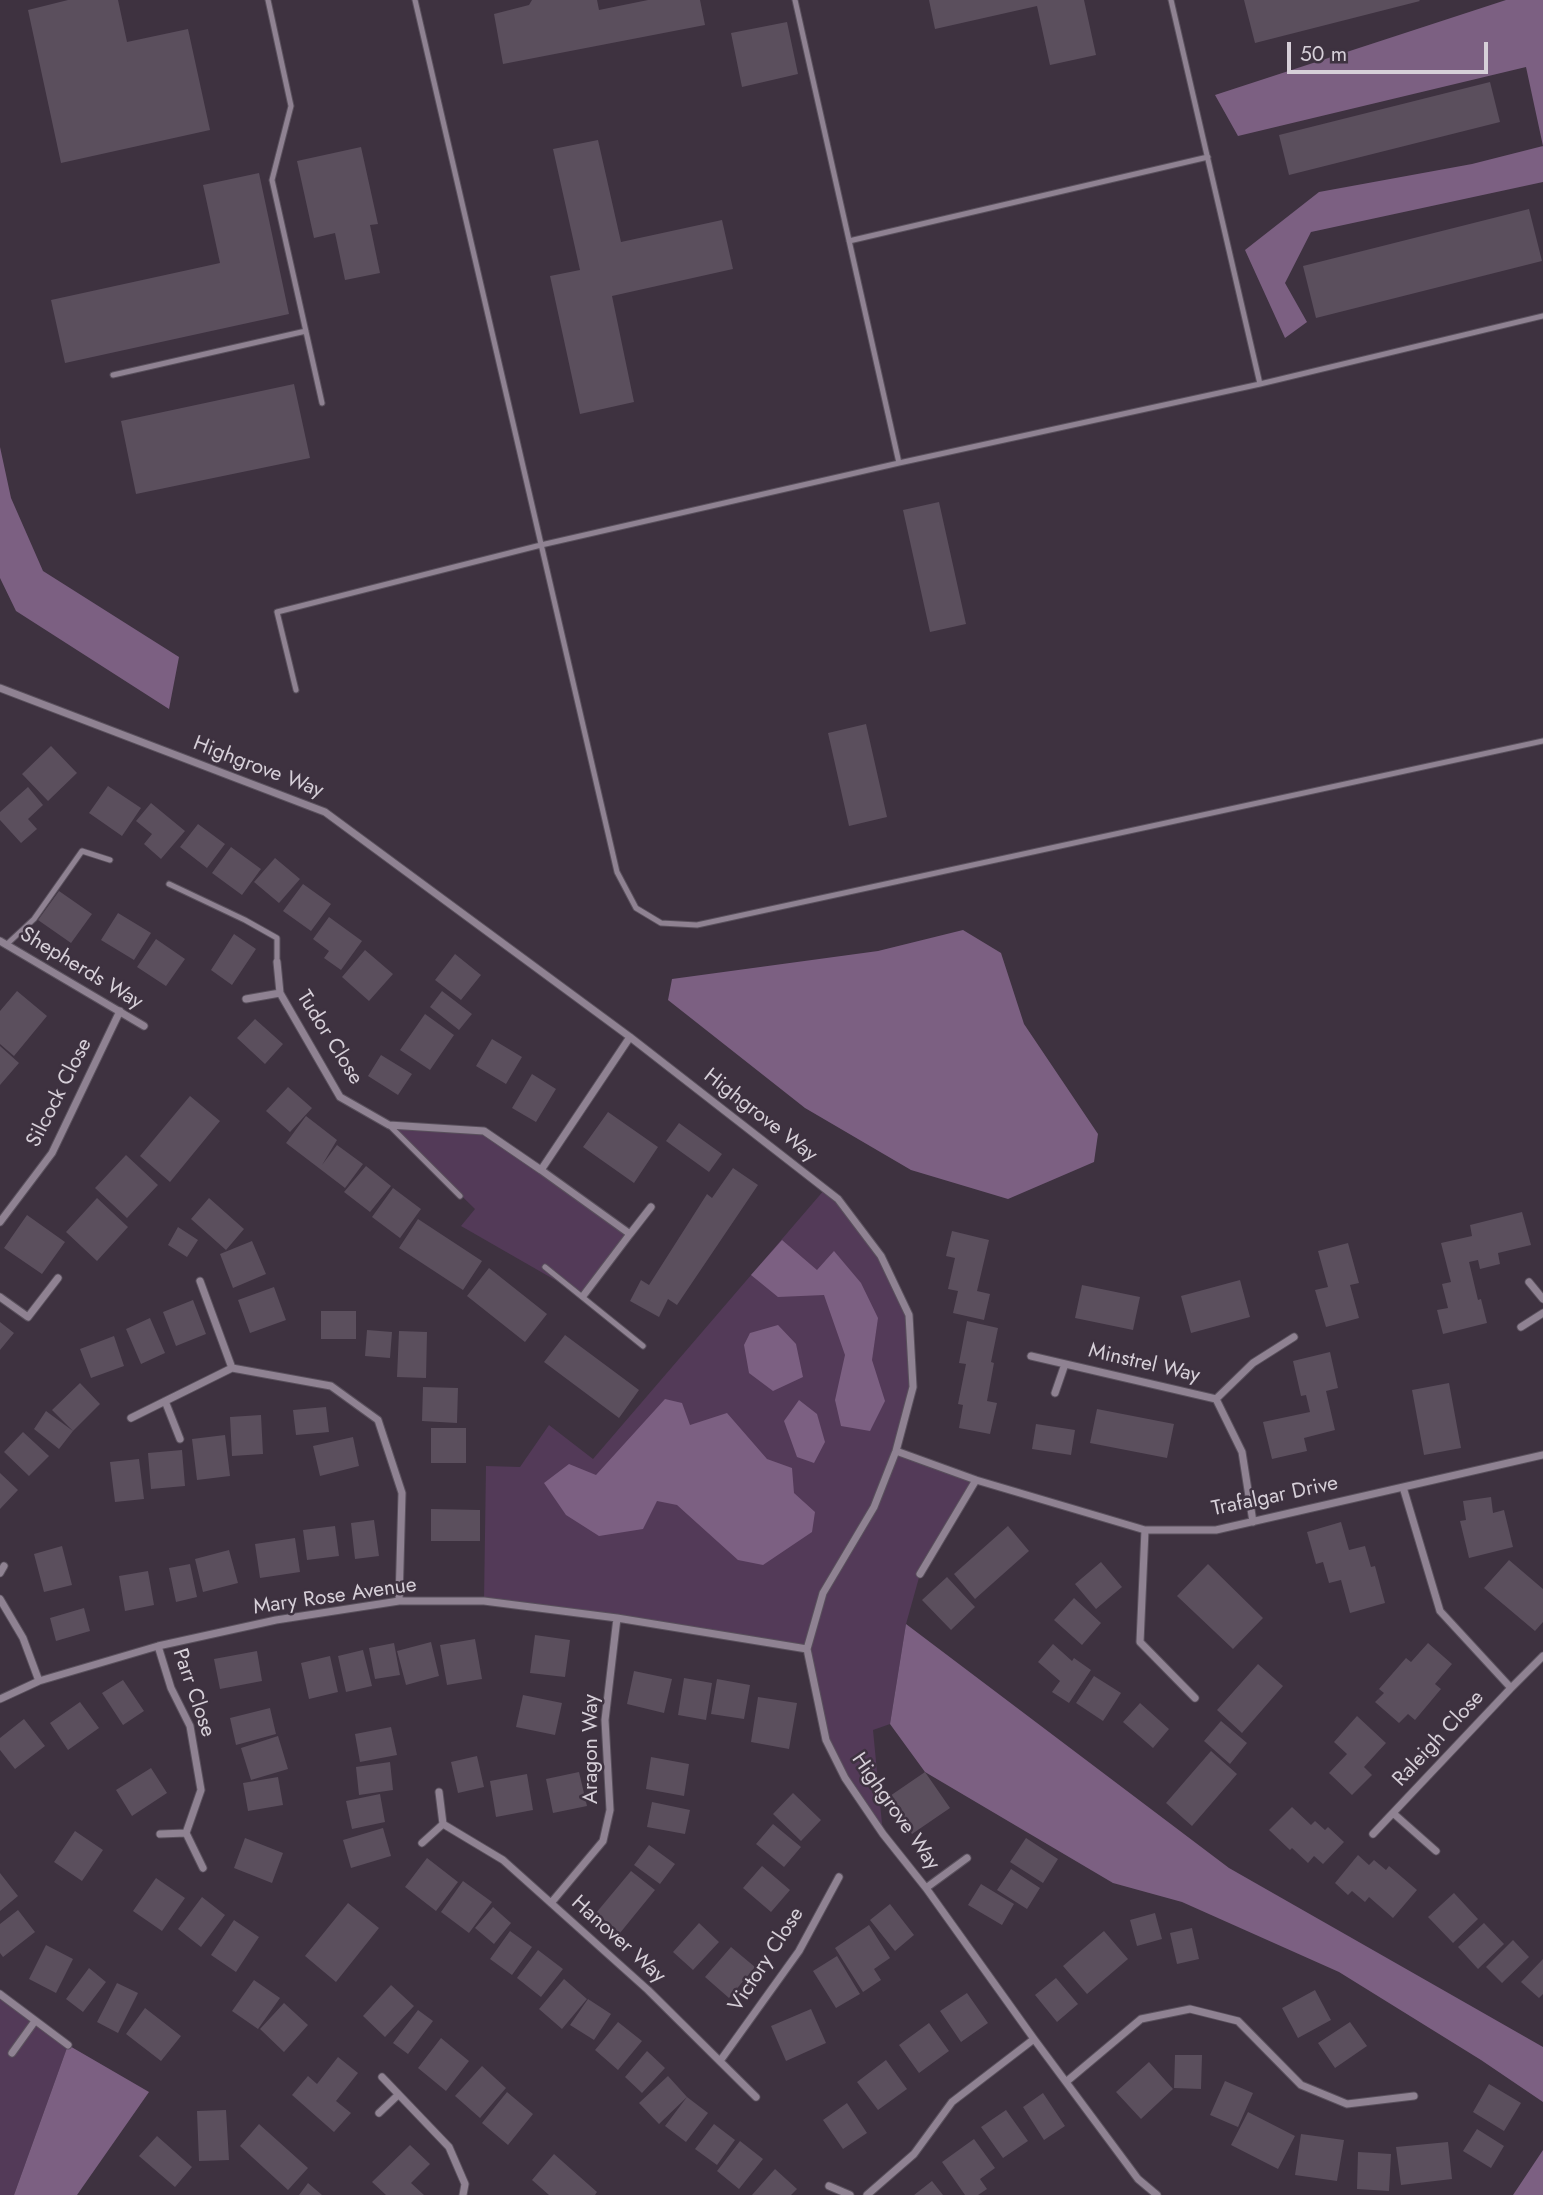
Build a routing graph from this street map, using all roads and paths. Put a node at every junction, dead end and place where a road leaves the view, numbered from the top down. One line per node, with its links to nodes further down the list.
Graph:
1 (268, 0): 8 (lane)
2 (415, 0): 13 (lane)
3 (796, 0): 6 (lane)
4 (1171, 0): 5 (lane)
5 (1208, 157): 6 (lane); 10 (lane)
6 (849, 241): 12 (lane)
7 (1543, 316): 10 (lane)
8 (306, 331): 9 (lane); 11 (lane)
9 (113, 374)
10 (1260, 384): 12 (lane)
11 (322, 403)
12 (899, 463): 13 (lane)
13 (541, 545): 15 (lane); 16 (lane)
14 (0, 688): 25 (street, Highgrove Way)
15 (296, 690)
16 (1543, 741)
17 (110, 860): 19 (lane)
18 (169, 884): 20 (lane)
19 (3, 943): 23 (street, Shepherds Way)
20 (277, 962): 21 (street, Tudor Close)
21 (280, 993): 22 (street, Tudor Close); 26 (street, Tudor Close)
22 (246, 999)
23 (120, 1011): 24 (street, Shepherds Way); 30 (street, Silcock Close)
24 (144, 1026)
25 (630, 1037): 27 (street); 51 (street, Highgrove Way)
26 (389, 1125): 27 (street, Tudor Close); 28 (lane)
27 (541, 1170): 31 (street, Tudor Close)
28 (460, 1196)
29 (650, 1207): 31 (street)
30 (0, 1222)
31 (630, 1234): 36 (street)
32 (545, 1267): 36 (lane)
33 (58, 1278): 37 (street)
34 (200, 1281): 45 (street)
35 (1529, 1282): 38 (street)
36 (583, 1296): 42 (lane)
37 (0, 1297)
38 (1543, 1299)
39 (1543, 1314): 40 (street)
40 (1521, 1327)
41 (1294, 1337): 47 (street, Minstrel Way)
42 (643, 1346)
43 (1031, 1356): 44 (street, Minstrel Way)
44 (1065, 1364): 46 (street, Minstrel Way); 47 (street, Minstrel Way)
45 (232, 1368): 48 (street); 59 (street)
46 (1055, 1393)
47 (1216, 1399): 55 (street, Minstrel Way)
48 (165, 1401): 49 (street); 50 (street)
49 (131, 1418)
50 (180, 1439)
51 (896, 1451): 53 (street, Trafalgar Drive); 62 (street, Highgrove Way)
52 (1543, 1455): 54 (street, Trafalgar Drive)
53 (976, 1480): 56 (street, Trafalgar Drive); 57 (street)
54 (1404, 1487): 55 (street, Trafalgar Drive); 65 (street, Raleigh Close)
55 (1253, 1522): 56 (street, Trafalgar Drive)
56 (1145, 1530): 66 (street)
57 (920, 1574)
58 (0, 1599): 64 (street)
59 (399, 1601): 60 (street, Mary Rose Avenue); 61 (street, Mary Rose Avenue)
60 (617, 1618): 62 (street, Mary Rose Avenue); 80 (street, Aragon Way)
61 (158, 1646): 64 (street, Mary Rose Avenue); 71 (street, Parr Close)
62 (807, 1649): 79 (street, Highgrove Way)
63 (1543, 1656): 65 (street, Raleigh Close)
64 (39, 1681): 67 (street, Mary Rose Avenue)
65 (1511, 1688): 69 (street, Raleigh Close)
66 (1195, 1698)
67 (0, 1699)
68 (439, 1792): 70 (street)
69 (1393, 1813): 73 (street, Raleigh Close); 75 (street, Raleigh Close)
70 (443, 1824): 74 (street); 80 (street, Hanover Way)
71 (186, 1833): 72 (street); 77 (street)
72 (160, 1834)
73 (1373, 1834)
74 (422, 1843)
75 (1436, 1851)
76 (967, 1858): 79 (street, Highgrove Way)
77 (203, 1868)
78 (839, 1877): 86 (street, Victory Close)
79 (926, 1888): 83 (street, Highgrove Way)
80 (551, 1903): 86 (street, Hanover Way)
81 (0, 1994): 82 (street)
82 (35, 2021): 84 (street); 85 (street)
83 (1034, 2039): 88 (street, Highgrove Way); 96 (street)
84 (68, 2045)
85 (12, 2053)
86 (720, 2061): 91 (street, Hanover Way)
87 (382, 2077): 89 (street)
88 (1066, 2082): 90 (street); 97 (street, Highgrove Way)
89 (398, 2095): 92 (street); 94 (street)
90 (1414, 2096)
91 (757, 2097)
92 (379, 2113)
93 (829, 2186): 95 (street)
94 (463, 2195)
95 (850, 2195)
96 (867, 2195)
97 (1157, 2195)

